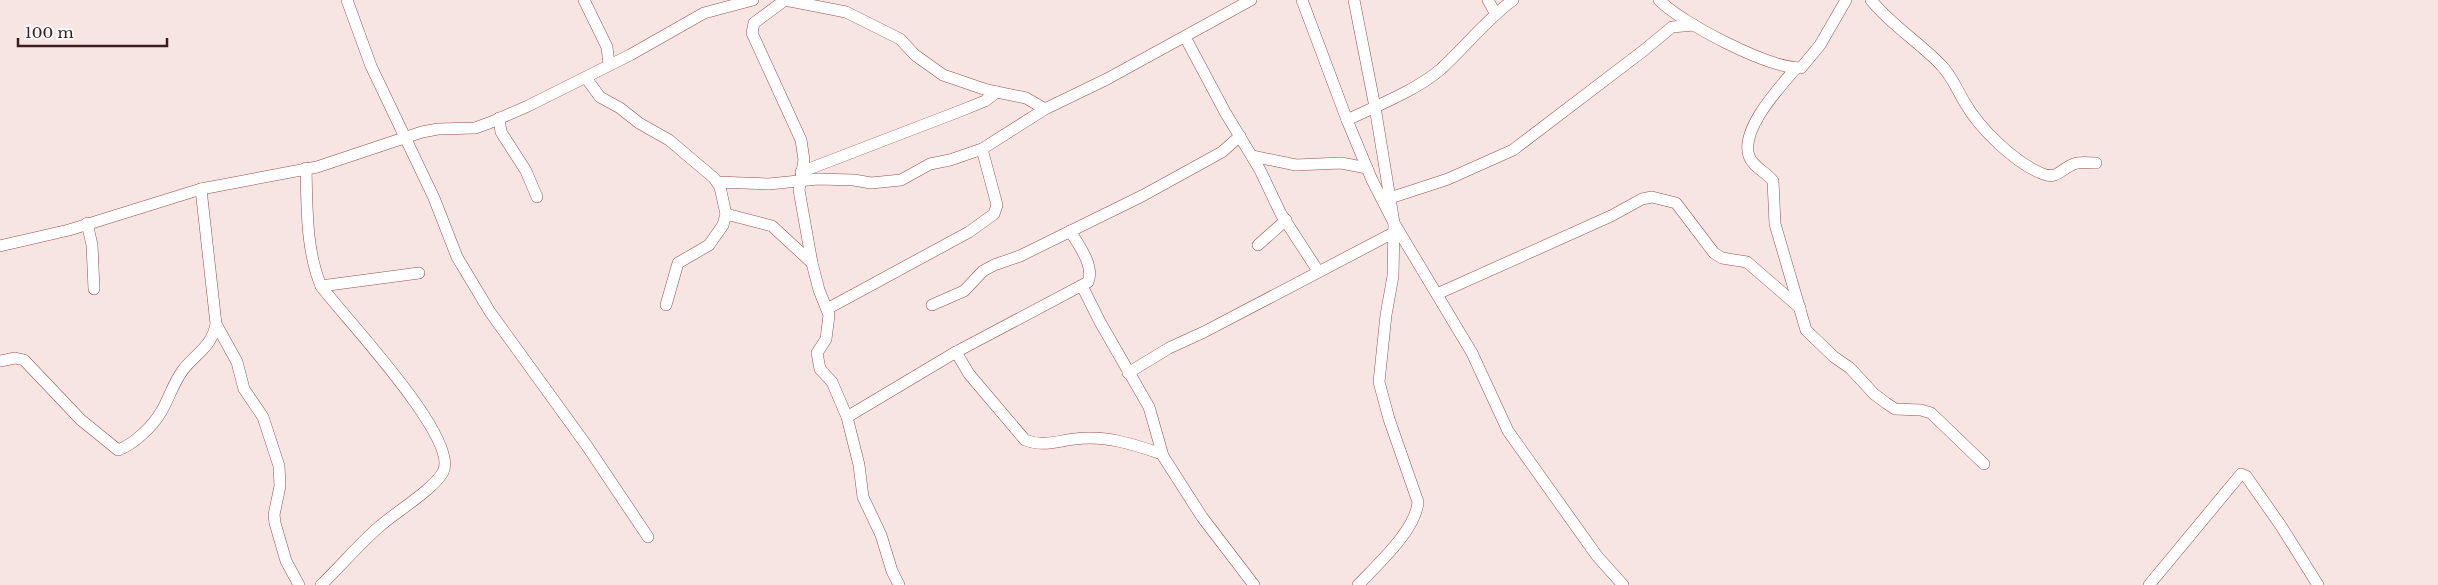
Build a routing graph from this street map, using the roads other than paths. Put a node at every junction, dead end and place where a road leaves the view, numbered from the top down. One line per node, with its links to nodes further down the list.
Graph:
1 (347, 0): 26 (street)
2 (584, 0): 17 (street)
3 (753, 0): 17 (street)
4 (777, 0): 5 (street)
5 (785, 0): 20 (street); 32 (street)
6 (1251, 0): 16 (street)
7 (1302, 0): 24 (street)
8 (1354, 0): 21 (street)
9 (1488, 0): 14 (street)
10 (1513, 0): 14 (street)
11 (1659, 0): 15 (street)
12 (1846, 0): 18 (street)
13 (1872, 0): 29 (street)
14 (1495, 13): 21 (street)
15 (1694, 25): 18 (street); 36 (street)
16 (1185, 37): 22 (street); 25 (street)
17 (609, 65): 19 (street)
18 (1796, 68): 53 (street)
19 (586, 78): 23 (street); 33 (street)
20 (997, 92): 22 (street); 32 (street)
21 (1375, 107): 24 (street); 36 (street)
22 (1045, 109): 27 (street)
23 (499, 118): 26 (street); 35 (street)
24 (1347, 120): 31 (street)
25 (1240, 136): 28 (street); 41 (street)
26 (403, 138): 30 (street); 62 (street)
27 (982, 149): 32 (street); 54 (street)
28 (1252, 156): 31 (street); 38 (street)
29 (2096, 163)
30 (306, 168): 34 (street); 47 (street)
31 (1367, 168): 40 (street)
32 (801, 176): 33 (street); 44 (street)
33 (717, 182): 37 (street)
34 (201, 189): 39 (street); 55 (street)
35 (537, 197)
36 (1390, 198): 40 (street)
37 (726, 214): 44 (street); 51 (street)
38 (1286, 220): 42 (street); 45 (street)
39 (87, 224): 43 (street); 49 (street)
40 (1393, 228): 45 (street); 50 (street); 67 (street)
41 (1070, 230): 48 (street); 52 (street)
42 (1258, 245)
43 (0, 246)
44 (812, 263): 54 (street)
45 (1318, 271): 58 (street)
46 (419, 273): 47 (street)
47 (321, 286): 64 (street)
48 (1082, 286): 56 (street); 58 (street)
49 (94, 289)
50 (1437, 294): 53 (street); 68 (street)
51 (666, 305)
52 (932, 305)
53 (1800, 308): 61 (street)
54 (827, 309): 59 (street)
55 (216, 324): 57 (street); 63 (street)
56 (956, 352): 59 (street); 60 (street)
57 (0, 361)
58 (1128, 373): 60 (street)
59 (848, 417): 65 (street)
60 (1162, 454): 66 (street)
61 (1984, 464)
62 (648, 537)
63 (299, 585)
64 (321, 585)
65 (899, 585)
66 (1254, 585)
67 (1358, 585)
68 (1623, 585)
69 (2149, 585): 70 (street)
70 (2318, 585)

